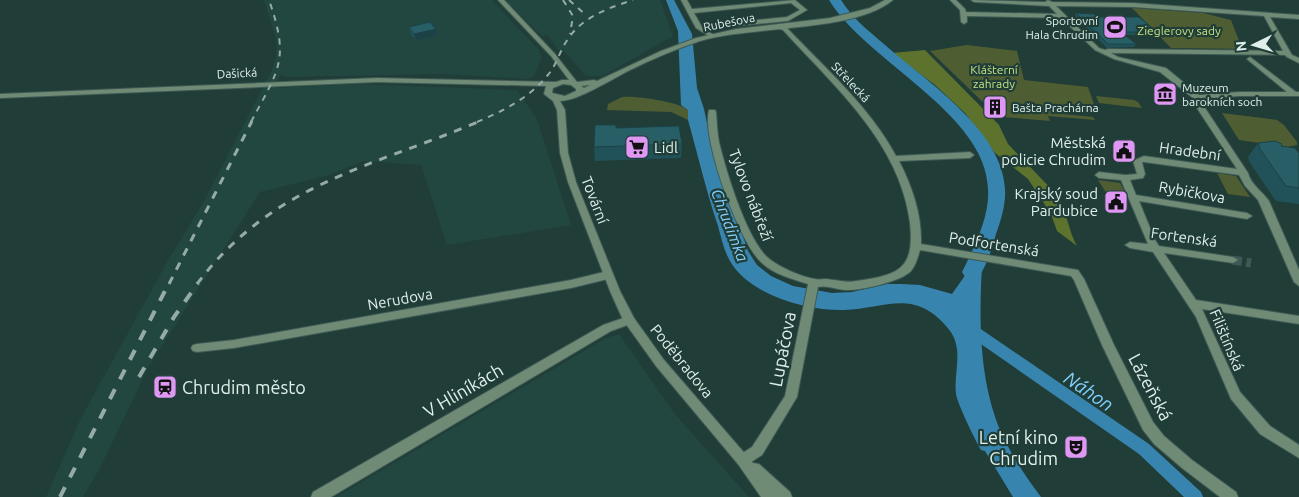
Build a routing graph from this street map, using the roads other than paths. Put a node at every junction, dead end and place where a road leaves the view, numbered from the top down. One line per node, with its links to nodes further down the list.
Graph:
1 (500, 0): 25 (street)
2 (684, 0): 10 (street)
3 (883, 0): 11 (street, Rubešova)
4 (890, 0): 11 (street, Rubešova)
5 (953, 0): 12 (street)
6 (974, 0): 8 (street)
7 (1048, 2): 8 (street); 9 (street); 15 (street)
8 (1008, 3): 13 (street)
9 (1122, 3): 14 (street)
10 (690, 11): 19 (street); 19 (street)
11 (856, 12): 19 (street, Rubešova)
12 (964, 14): 13 (street); 17 (street)
13 (1021, 15): 15 (street)
14 (1266, 15): 16 (street); 22 (street)
15 (1063, 16): 21 (street)
16 (1299, 17)
17 (964, 22)
18 (781, 28): 38 (street, Střelecká)
19 (708, 32): 20 (street, Rubešova)
20 (673, 47): 28 (street, Rubešova); 29 (street, Rubešova)
21 (1102, 52): 22 (street); 23 (street)
22 (1292, 57): 24 (street)
23 (1116, 58): 24 (street); 33 (street)
24 (1250, 59): 30 (street)
25 (557, 60): 27 (street); 28 (street)
26 (476, 81): 27 (street, Dašická); 31 (street, Dašická); 32 (street, Dašická)
27 (556, 83): 28 (street, Rubešova); 31 (street)
28 (575, 84): 29 (street)
29 (579, 93): 34 (street, Rubešova)
30 (1296, 94): 33 (street)
31 (549, 95): 34 (street, Dašická); 36 (street, Tovární)
32 (0, 96)
33 (1197, 96): 39 (street)
34 (572, 97): 36 (street, Tovární)
35 (712, 112): 52 (street, Tylovo nábřeží)
36 (563, 133): 50 (street, Tovární)
37 (970, 155): 38 (street)
38 (894, 159): 45 (street, Střelecká)
39 (1242, 172): 41 (street, Hradební); 51 (street)
40 (1099, 175): 41 (street)
41 (1125, 178): 42 (street, Filištínská)
42 (1132, 197): 43 (street, Rybičkova); 46 (street, Filištínská)
43 (1247, 216)
44 (1130, 245): 46 (street, Fortenská)
45 (916, 246): 48 (street, Podfortenská); 49 (street, Střelecká)
46 (1155, 248): 47 (street, Fortenská); 53 (street, Filištínská)
47 (1233, 260)
48 (1069, 270): 62 (street, Lázeňská)
49 (899, 274): 52 (street, Tylovo nábřeží)
50 (608, 275): 54 (street, Poděbradova); 56 (street, Nerudova)
51 (1299, 282)
52 (813, 286): 58 (street, Lupáčova)
53 (1194, 304): 55 (street); 57 (street, Filištínská)
54 (629, 320): 58 (street, Poděbradova); 59 (street, V Hliníkách)
55 (1299, 320)
56 (197, 348)
57 (1299, 452)
58 (743, 460): 60 (street, Poděbradova); 61 (street, Poděbradova)
59 (318, 497)
60 (769, 497)
61 (785, 497)
62 (1231, 497)

